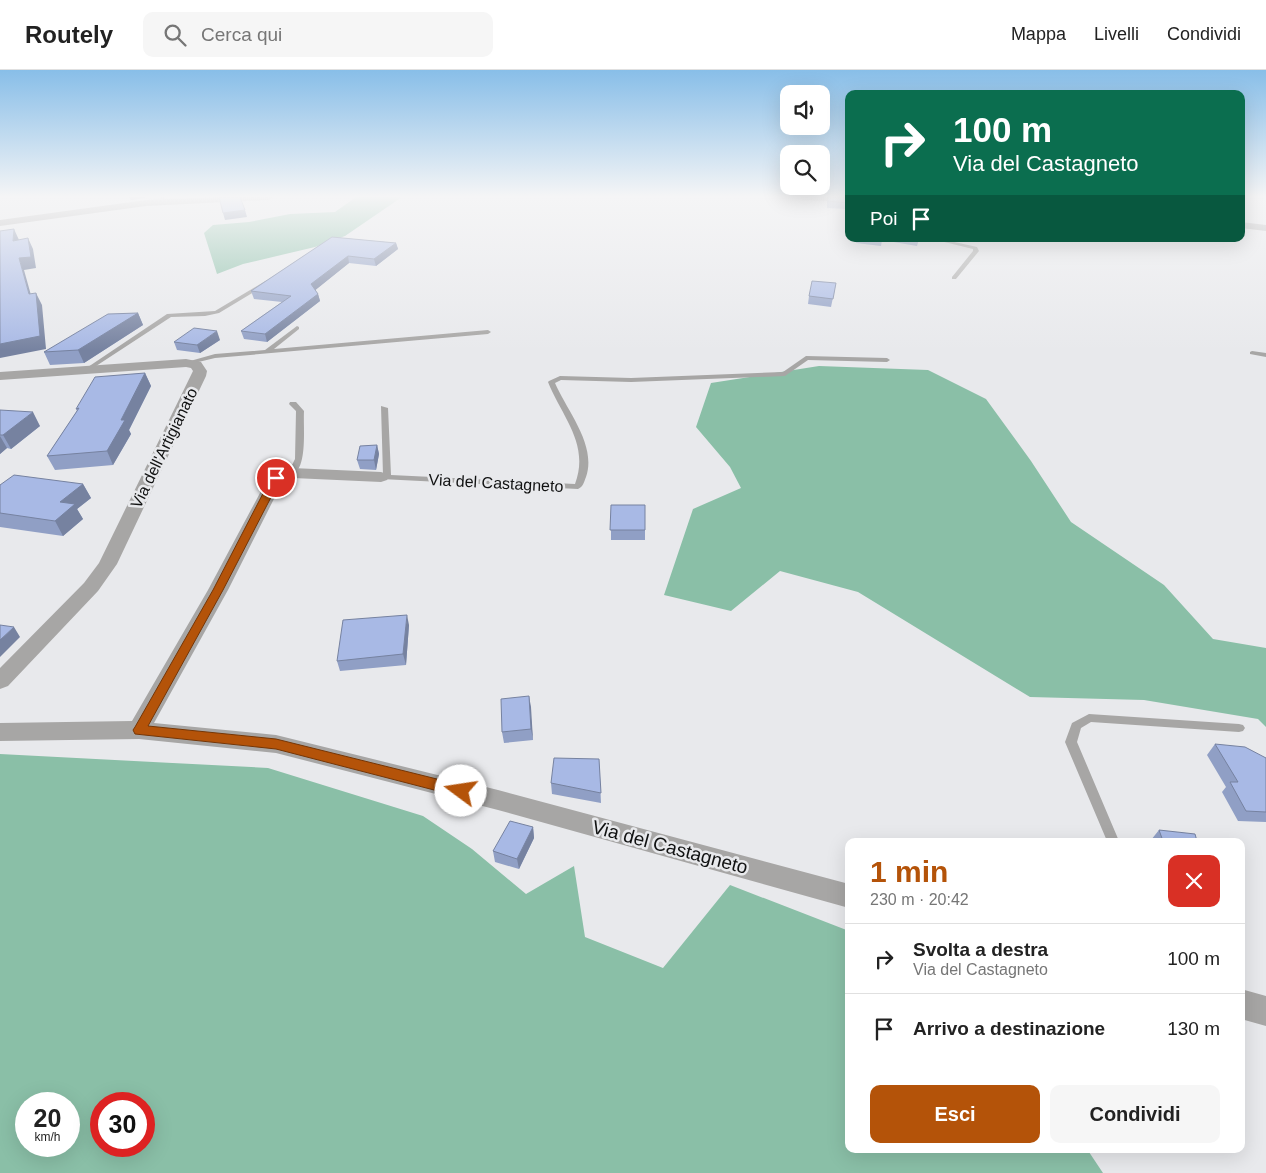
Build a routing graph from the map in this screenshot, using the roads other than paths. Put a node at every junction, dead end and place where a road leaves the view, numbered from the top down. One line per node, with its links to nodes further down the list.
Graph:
1 (975, 248): 3 (lane)
2 (277, 276): 11 (lane)
3 (954, 278)
4 (297, 328): 6 (lane)
5 (488, 332): 6 (lane)
6 (267, 352): 10 (lane)
7 (1252, 353): 8 (lane)
8 (1266, 354)
9 (887, 360): 16 (lane, Via del Castagneto)
10 (186, 362): 11 (street, Via dell'Artigianato); 17 (street, Via dell'Artigianato)
11 (88, 369): 12 (street, Via dell'Artigianato)
12 (0, 376)
13 (292, 404): 15 (lane)
14 (384, 408): 16 (lane)
15 (292, 472): 16 (street, Via del Castagneto); 19 (street)
16 (384, 477)
17 (0, 681)
18 (1239, 728): 21 (lane)
19 (140, 730): 20 (street, Via del Castagneto); 22 (street, Via del Castagneto)
20 (0, 732)
21 (1112, 838)
22 (845, 895)
23 (1245, 1005): 24 (street)
24 (1266, 1011)

